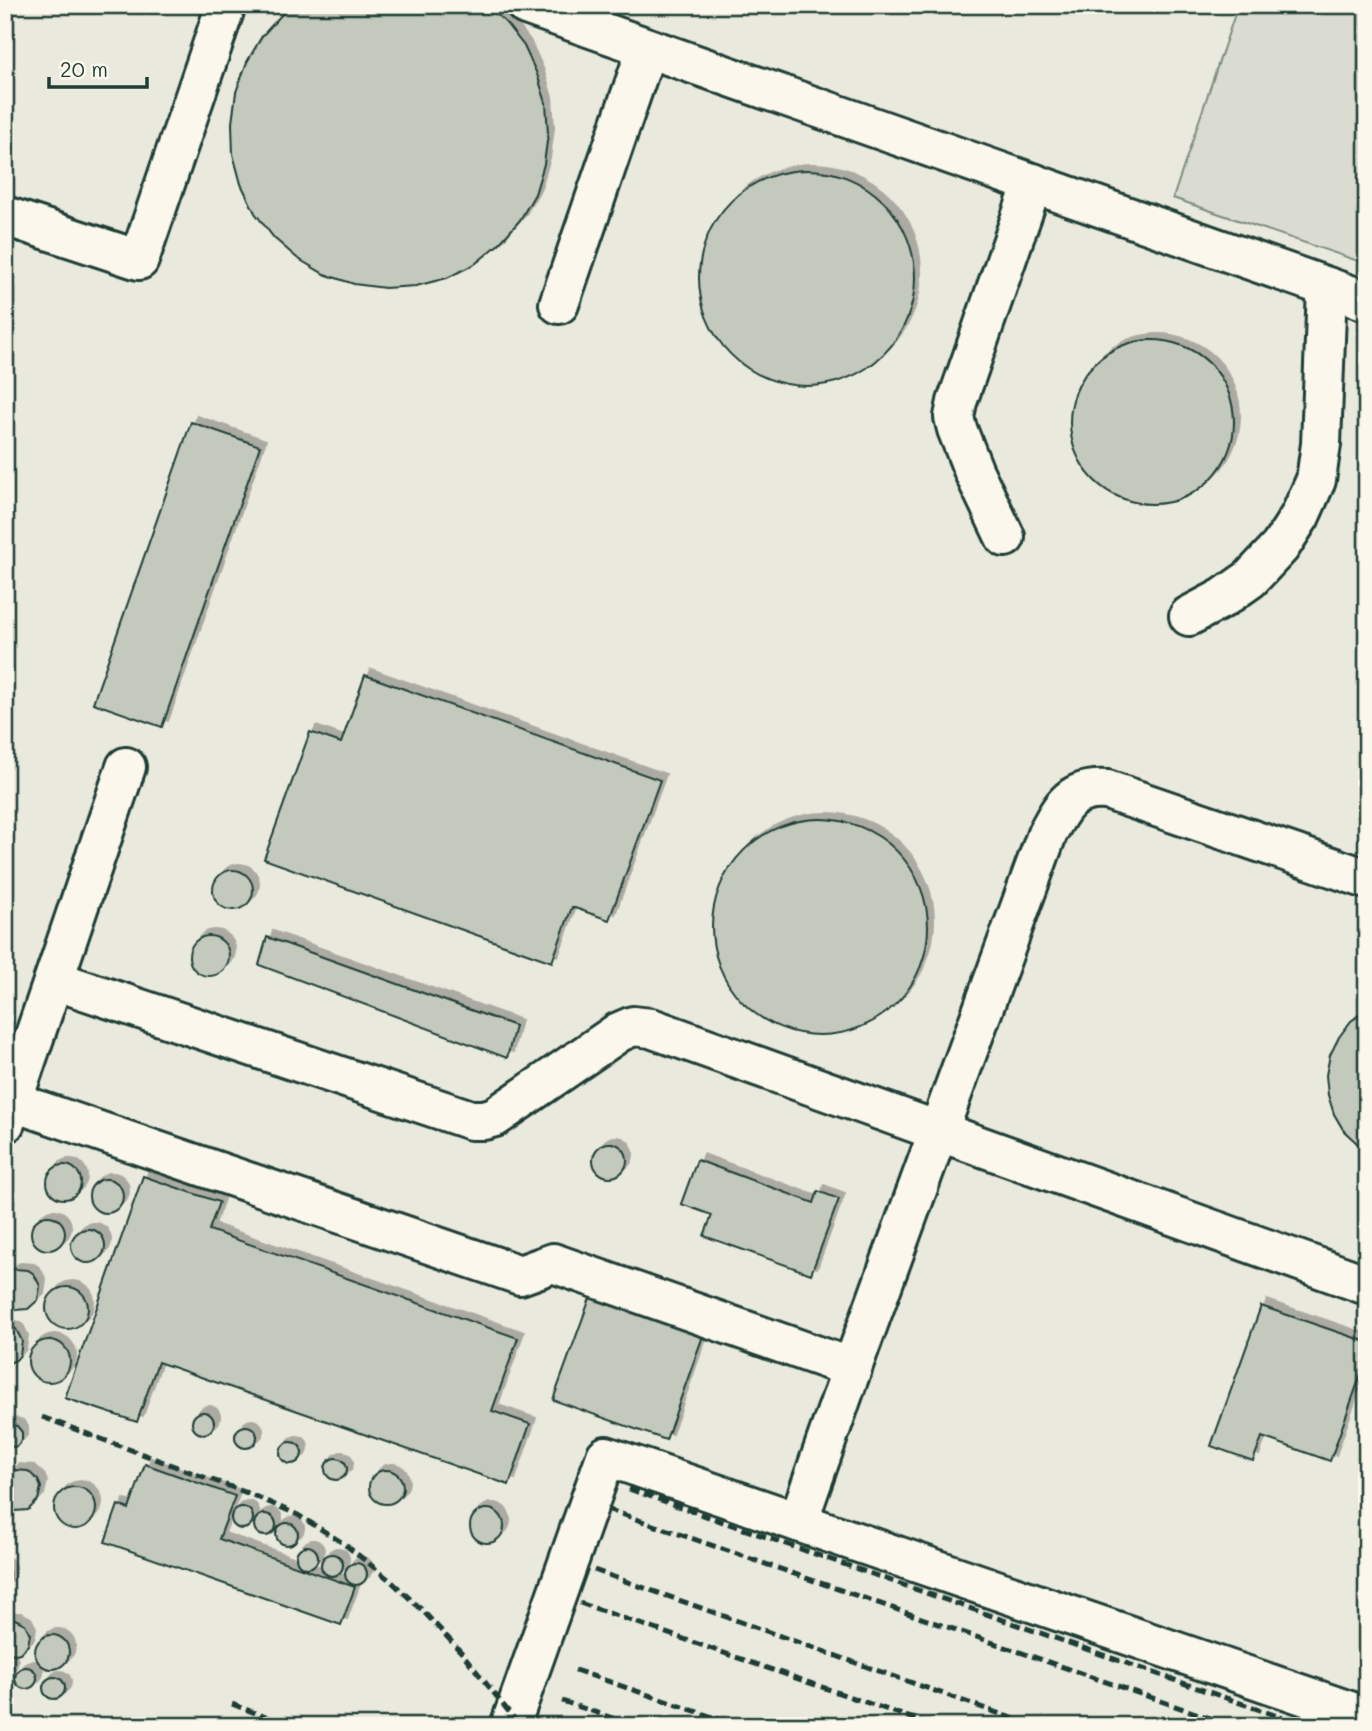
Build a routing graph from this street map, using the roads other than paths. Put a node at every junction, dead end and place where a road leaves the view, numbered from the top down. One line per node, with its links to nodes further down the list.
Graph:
1 (226, 5): 5 (lane)
2 (526, 5): 3 (lane)
3 (647, 48): 4 (lane); 8 (lane)
4 (1033, 183): 6 (lane); 9 (lane)
5 (5, 216)
6 (1327, 287): 7 (lane); 10 (lane)
7 (1367, 301)
8 (559, 304)
9 (1005, 537)
10 (1189, 617)
11 (126, 768): 13 (lane)
12 (1367, 879): 15 (lane)
13 (54, 980): 14 (lane); 15 (lane)
14 (8, 1108): 17 (lane)
15 (940, 1131): 16 (lane); 17 (lane)
16 (1367, 1285)
17 (852, 1368): 18 (lane)
18 (798, 1521): 19 (lane); 20 (lane)
19 (1367, 1717)
20 (510, 1726)

